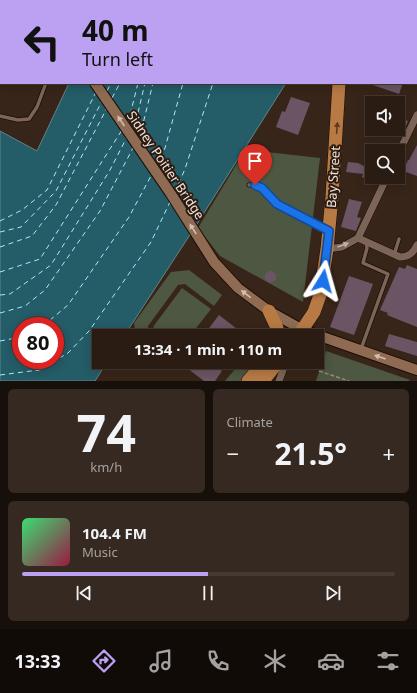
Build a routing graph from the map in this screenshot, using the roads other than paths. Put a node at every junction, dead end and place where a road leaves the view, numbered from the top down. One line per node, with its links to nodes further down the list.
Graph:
1 (46, 84): 5 (lane)
2 (96, 84): 16 (main road, Sidney Poitier Bridge, one-way to 2)
3 (339, 84): 9 (highway, Bay Street, one-way to 3)
4 (417, 115): 6 (street)
5 (0, 116)
6 (403, 144)
7 (384, 184): 10 (street)
8 (249, 185): 9 (lane)
9 (329, 231): 14 (highway, Bay Street)
10 (358, 238): 12 (street); 14 (street, one-way to 10)
11 (399, 239): 15 (lane)
12 (366, 242): 15 (street); 21 (lane)
13 (417, 245): 15 (street)
14 (327, 249): 19 (highway, Bay Street)
15 (394, 255)
16 (269, 311): 17 (highway); 18 (main road, Sidney Poitier Bridge)
17 (276, 329)
18 (296, 329)
19 (306, 329)
20 (324, 340): 21 (main road, Sidney Poitier Bridge)
21 (360, 350): 25 (main road, Sidney Poitier Bridge, one-way to 21)
22 (258, 369): 26 (highway)
23 (272, 369): 27 (highway)
24 (283, 369): 28 (street)
25 (417, 370)
26 (248, 381)
27 (263, 381)
28 (279, 381)

